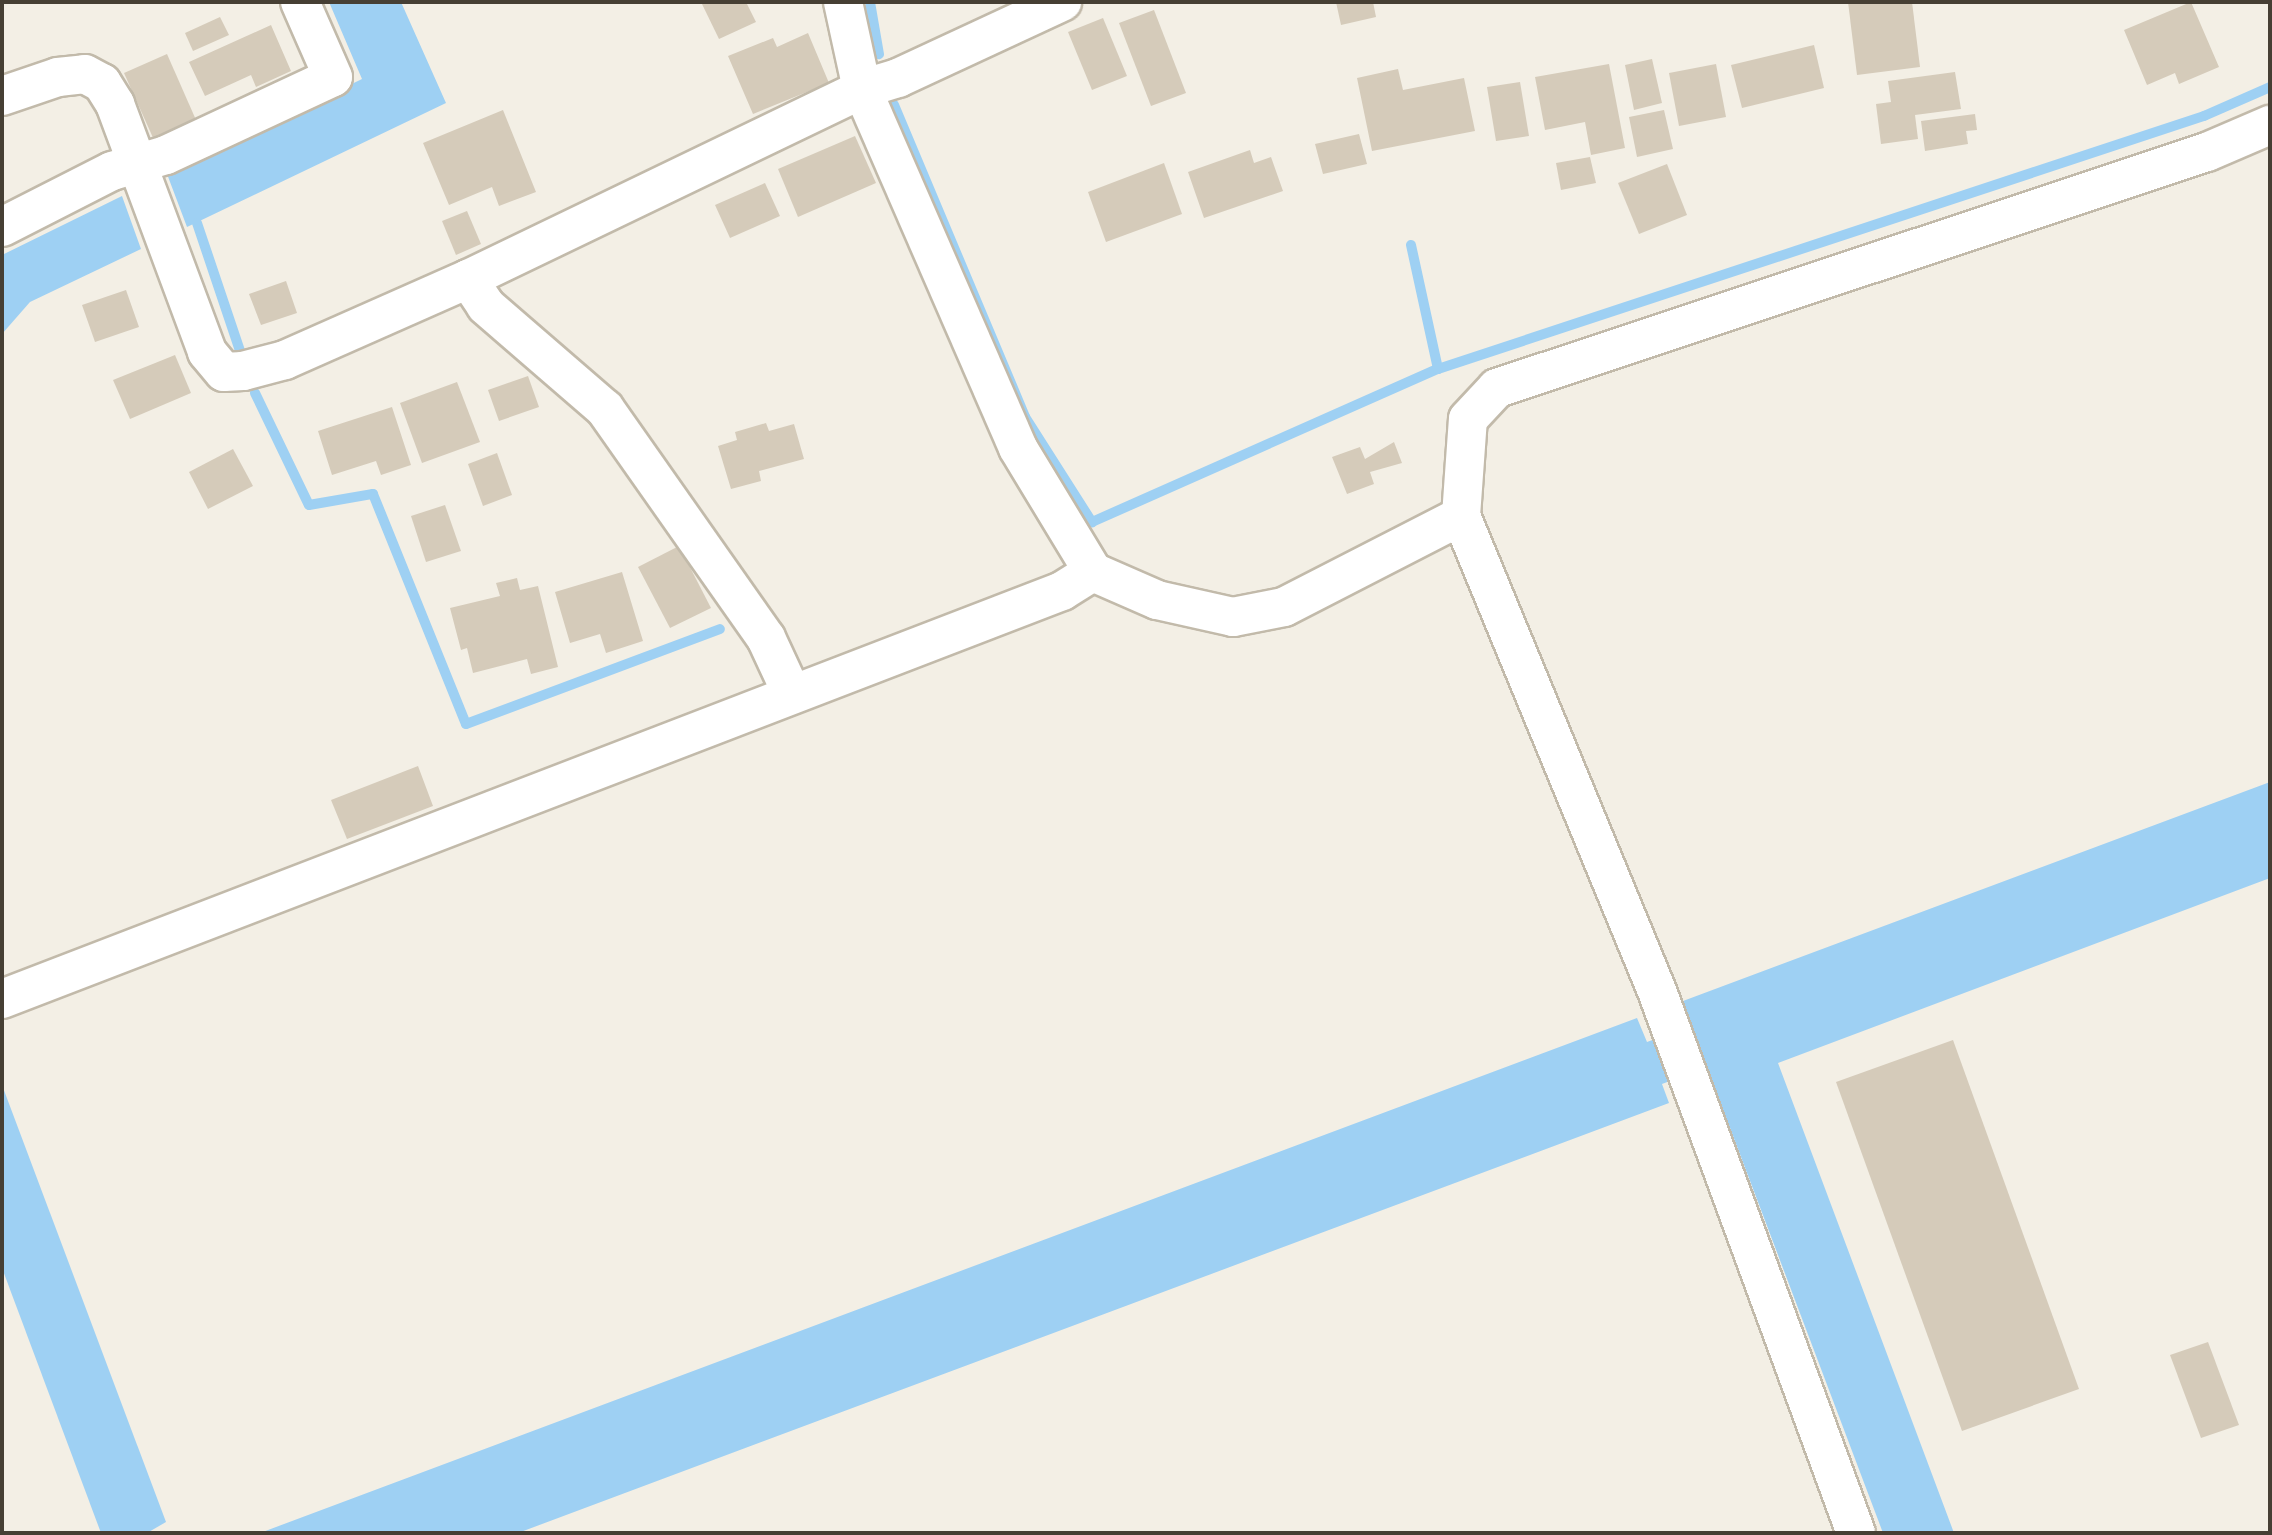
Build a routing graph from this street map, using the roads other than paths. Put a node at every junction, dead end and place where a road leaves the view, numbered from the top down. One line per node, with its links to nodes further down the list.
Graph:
1 (300, 2): 7 (street)
2 (843, 2): 4 (street)
3 (1062, 2): 4 (street)
4 (862, 89): 9 (street); 11 (street)
5 (2, 96): 7 (street)
6 (2270, 125): 10 (street)
7 (135, 163): 8 (street); 9 (street)
8 (2, 227)
9 (468, 279): 12 (street)
10 (1461, 516): 11 (street); 14 (street)
11 (1093, 572): 12 (street)
12 (792, 694): 13 (street)
13 (2, 999)
14 (1856, 1533)

